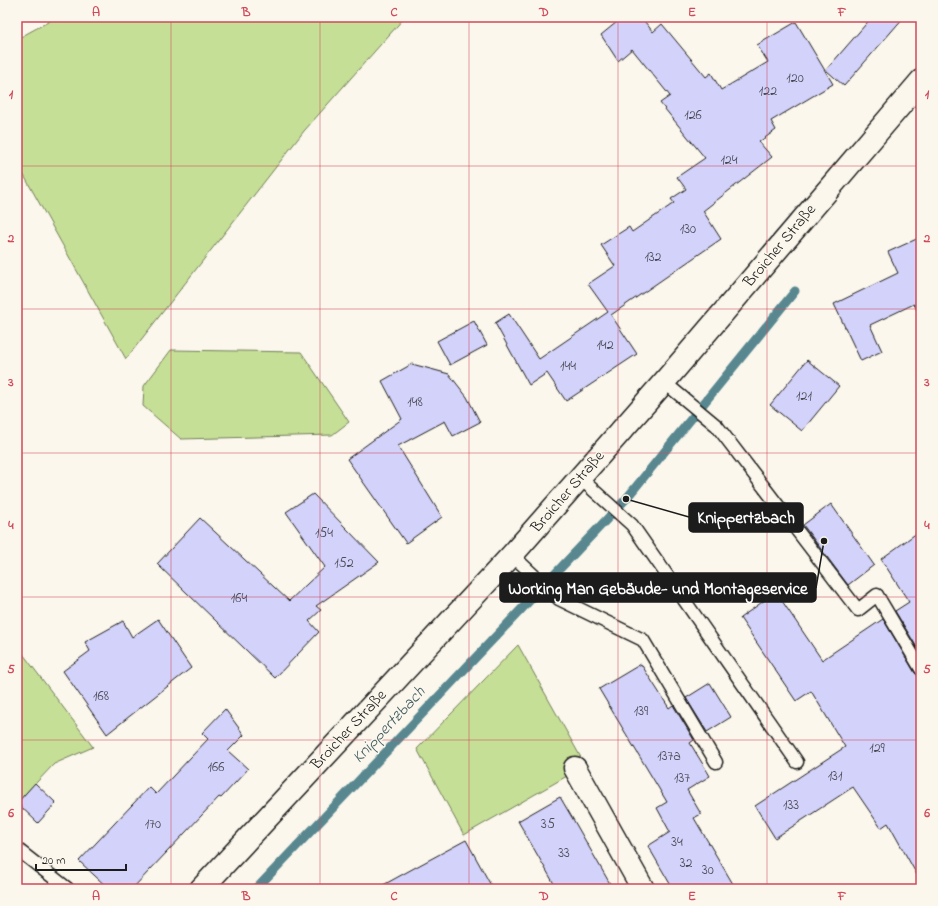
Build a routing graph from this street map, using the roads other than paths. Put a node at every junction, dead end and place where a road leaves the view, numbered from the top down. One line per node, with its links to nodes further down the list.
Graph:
1 (921, 81): 2 (street, Broicher Straße)
2 (664, 382): 3 (street, Broicher Straße); 5 (lane)
3 (580, 478): 4 (street, Broicher Straße); 7 (lane)
4 (512, 555): 6 (lane); 11 (street, Broicher Straße)
5 (921, 669)
6 (716, 762)
7 (796, 762)
8 (575, 768): 12 (street)
9 (17, 849): 10 (lane)
10 (68, 889)
11 (201, 889)
12 (643, 889)

